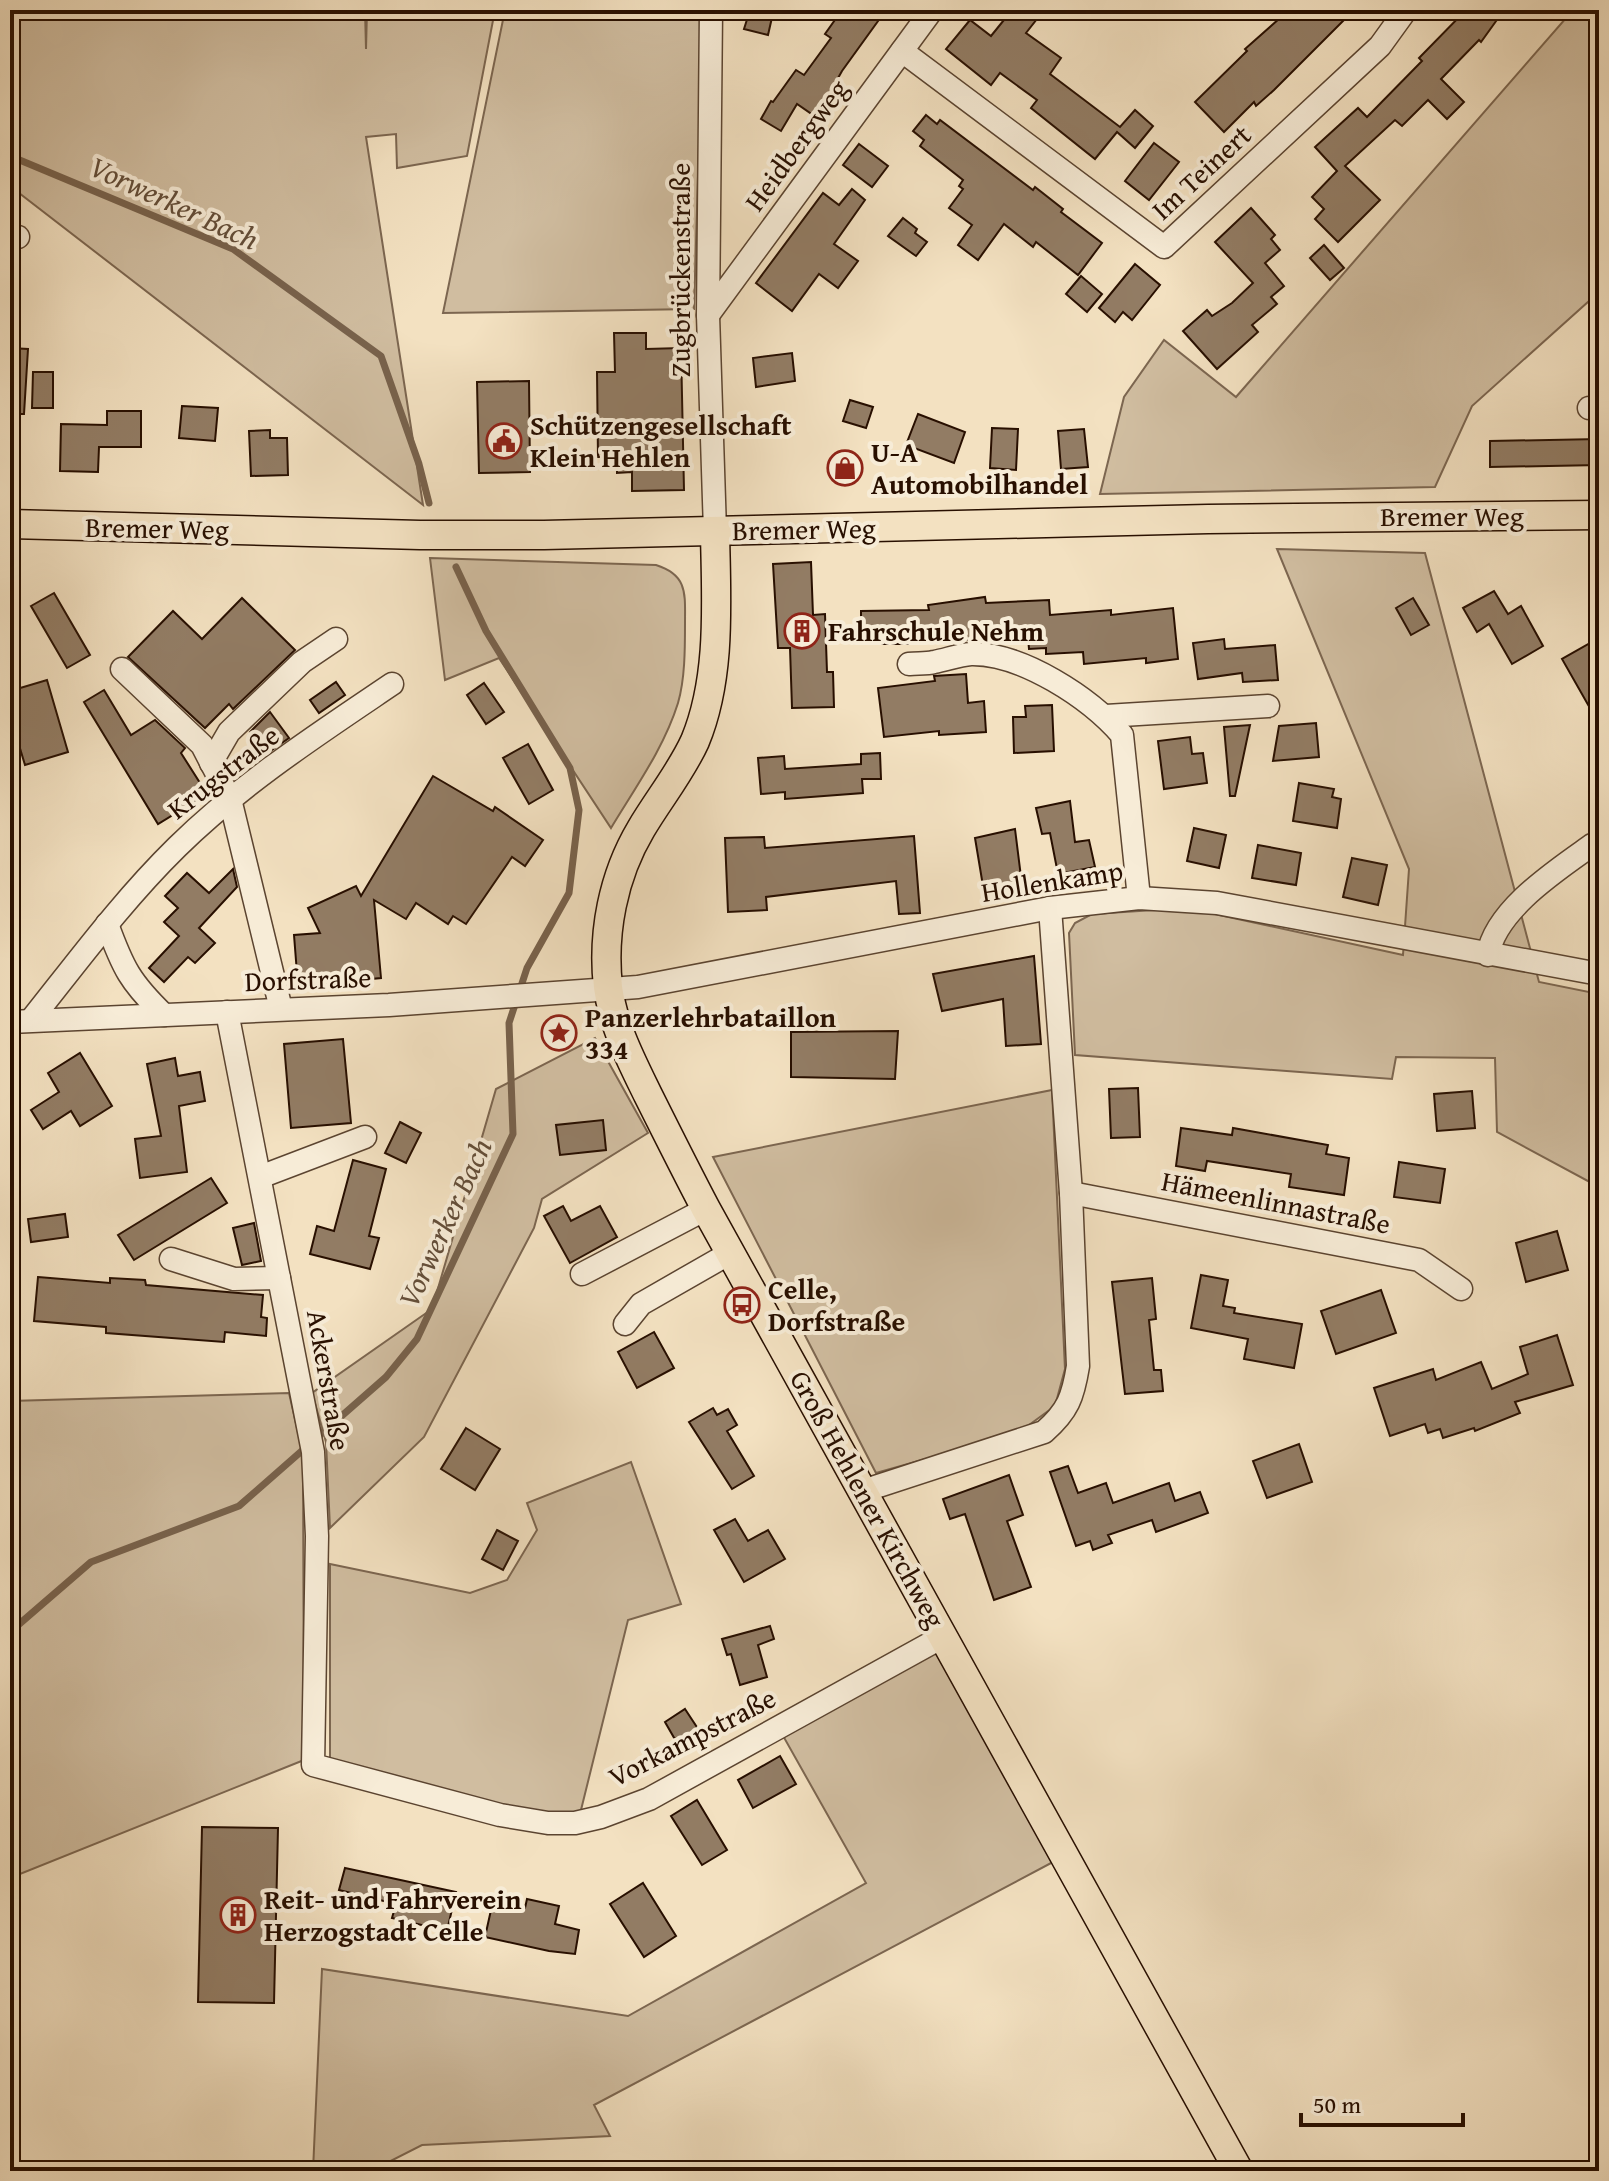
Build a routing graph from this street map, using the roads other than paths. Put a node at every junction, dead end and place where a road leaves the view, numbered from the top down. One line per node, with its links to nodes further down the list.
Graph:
1 (711, 10): 5 (street, Zugbrückenstraße)
2 (932, 10): 4 (street, Heidbergweg)
3 (1406, 10): 4 (street, Im Teinert)
4 (902, 51): 5 (street, Heidbergweg)
5 (708, 315): 8 (street, Zugbrückenstraße)
6 (1599, 515): 8 (main road, Bremer Weg)
7 (10, 524): 8 (main road, Bremer Weg)
8 (715, 531): 23 (main road, Groß Hehlener Kirchweg)
9 (336, 639): 15 (street)
10 (909, 664): 14 (street)
11 (122, 669): 15 (street)
12 (392, 684): 16 (street, Krugstraße)
13 (1268, 706): 14 (street)
14 (1106, 716): 18 (street)
15 (211, 763): 16 (street)
16 (230, 799): 20 (street, Krugstraße); 24 (street)
17 (1599, 842): 21 (street)
18 (1139, 898): 19 (street, Hollenkamp); 21 (street, Hollenkamp)
19 (1050, 908): 23 (street, Hollenkamp); 30 (street)
20 (107, 924): 26 (street); 27 (street, Krugstraße)
21 (1488, 955): 22 (street, Hollenkamp)
22 (1599, 974)
23 (609, 989): 24 (street, Dorfstraße); 31 (main road, Groß Hehlener Kirchweg)
24 (281, 1009): 25 (street, Dorfstraße)
25 (227, 1012): 26 (street, Dorfstraße); 29 (street, Ackerstraße)
26 (164, 1015): 27 (street, Dorfstraße)
27 (21, 1021)
28 (365, 1137): 29 (street)
29 (260, 1177): 35 (street, Ackerstraße)
30 (1071, 1193): 36 (street, Hämeenlinnastraße); 38 (street)
31 (706, 1209): 32 (main road, Groß Hehlener Kirchweg); 34 (street)
32 (730, 1253): 37 (street); 38 (main road, Groß Hehlener Kirchweg)
33 (171, 1259): 35 (street)
34 (582, 1274)
35 (279, 1278): 40 (street, Ackerstraße)
36 (1461, 1289)
37 (625, 1324)
38 (863, 1491): 39 (main road, Groß Hehlener Kirchweg)
39 (944, 1636): 40 (street, Vorkampstraße); 41 (main road, Groß Hehlener Kirchweg)
40 (313, 1765)
41 (1239, 2171)

